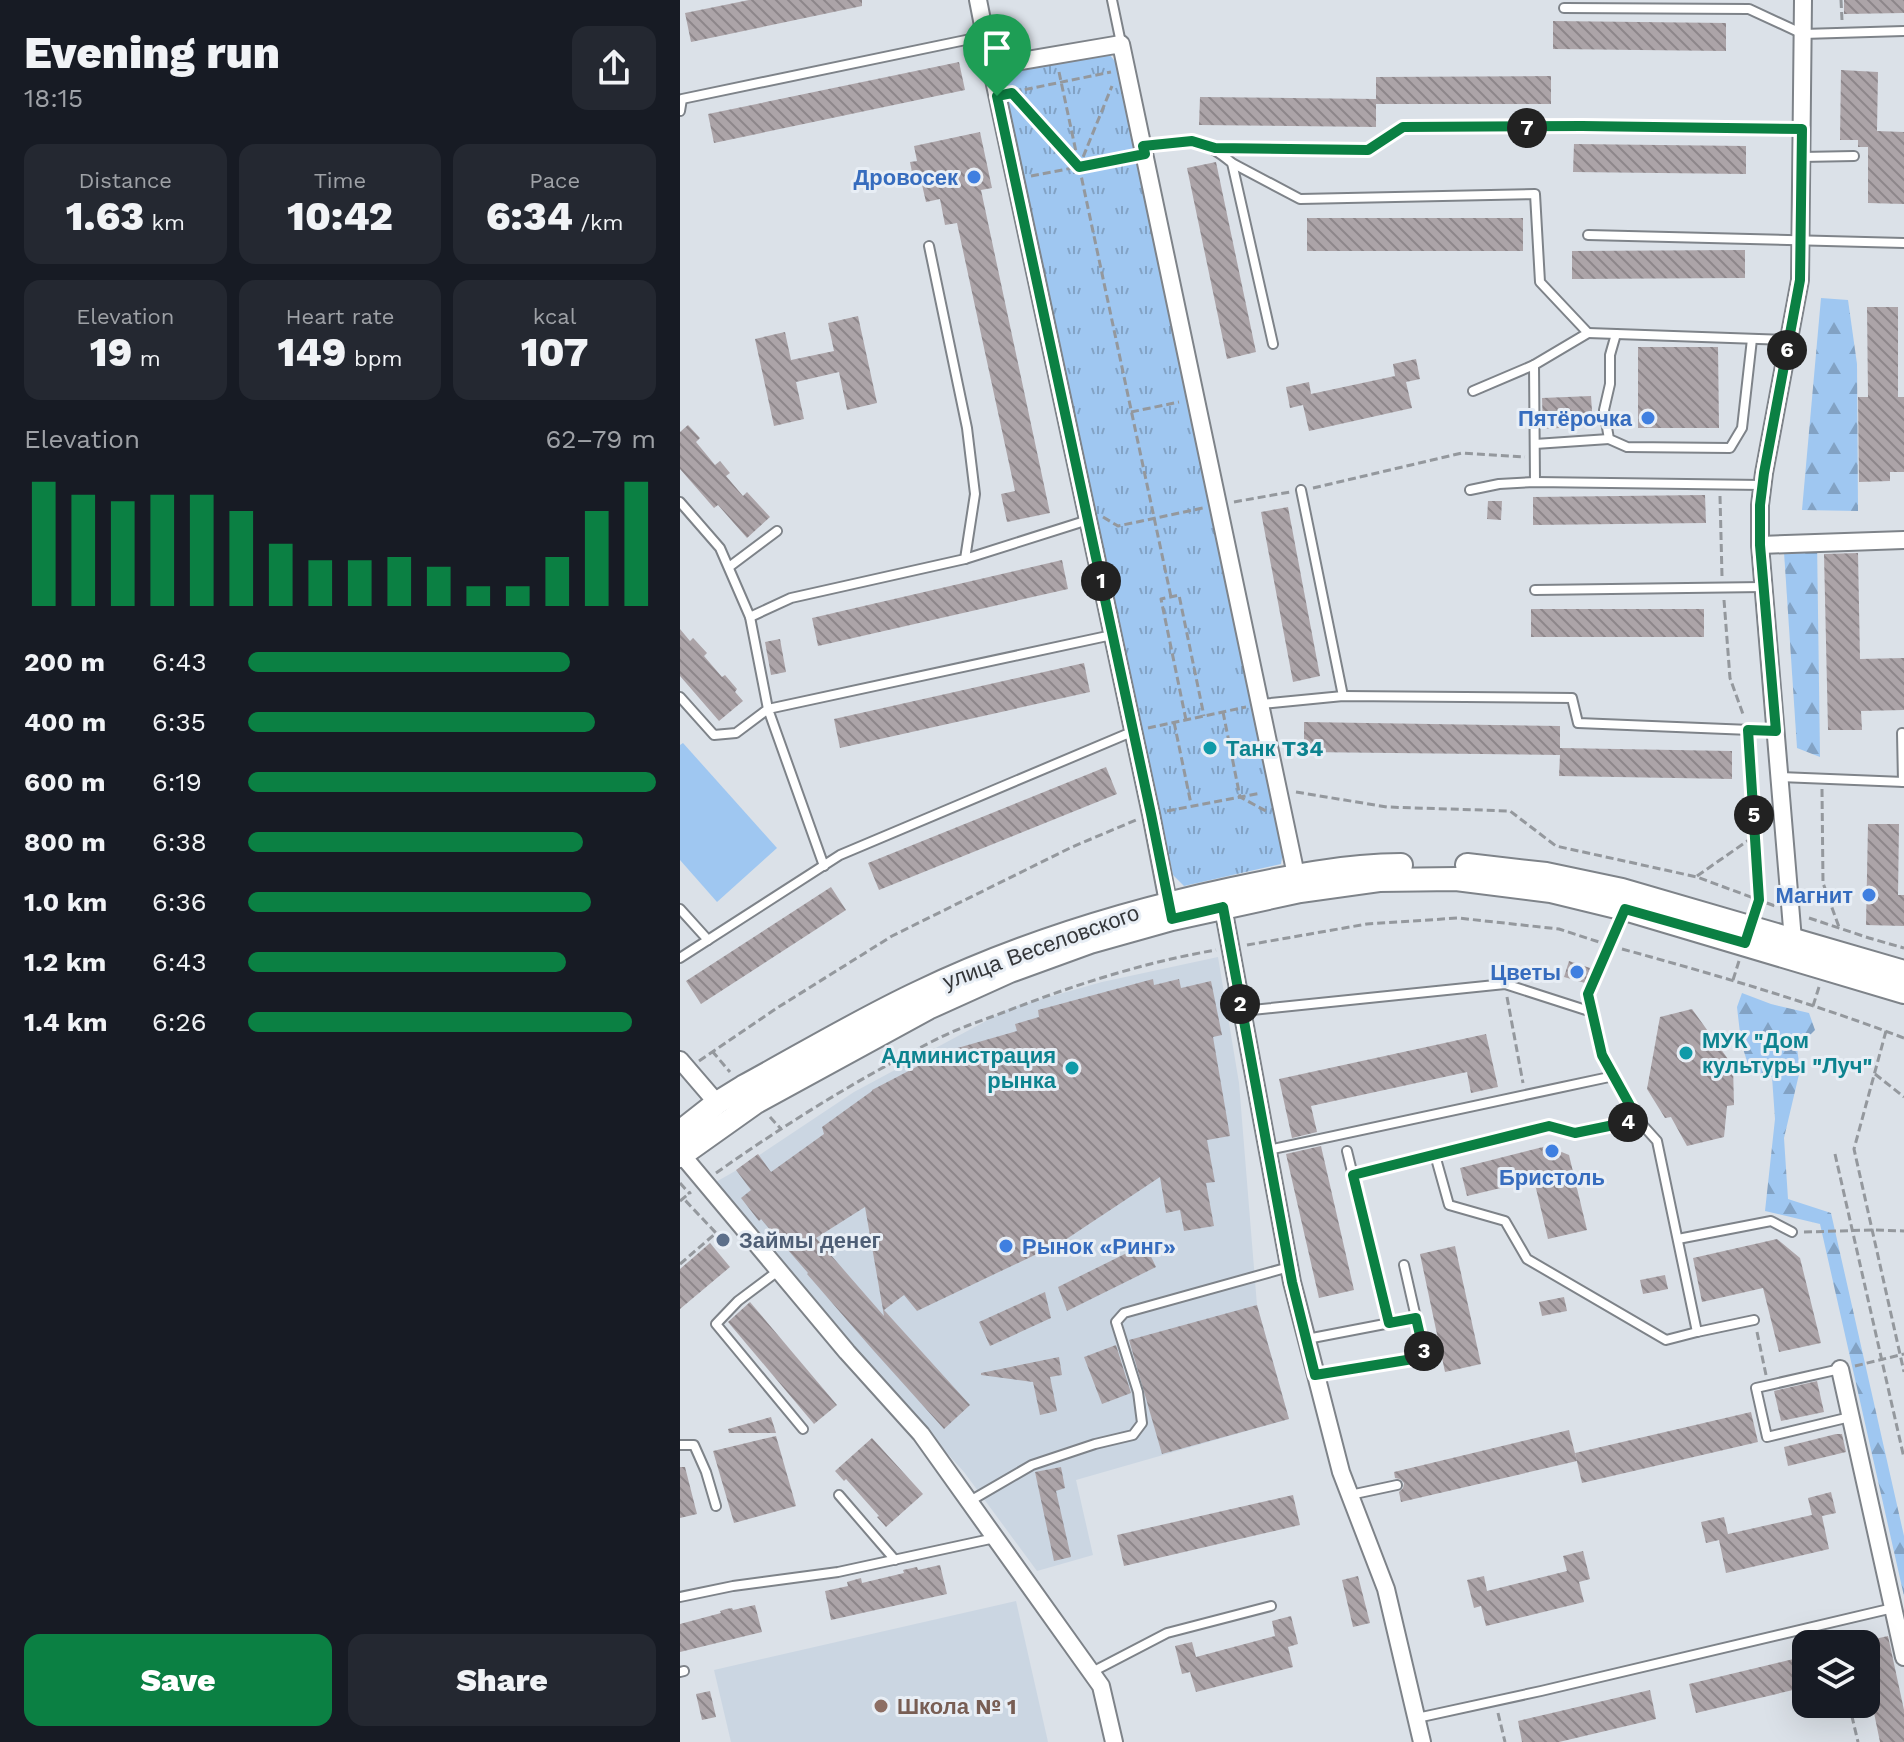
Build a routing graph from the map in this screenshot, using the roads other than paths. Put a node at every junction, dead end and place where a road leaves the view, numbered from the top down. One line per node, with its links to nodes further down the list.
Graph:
1 (978, 0): 7 (street)
2 (1112, 0): 8 (lane)
3 (1803, 0): 6 (street)
4 (1564, 8): 6 (lane)
5 (1904, 31): 6 (lane)
6 (1803, 34): 13 (street)
7 (985, 36): 9 (street); 11 (lane)
8 (1121, 44): 9 (street); 15 (street)
9 (991, 66): 37 (street)
10 (680, 86): 11 (lane)
11 (682, 99): 12 (lane)
12 (680, 111)
13 (1802, 129): 14 (lane); 17 (street)
14 (1215, 148): 15 (lane); 18 (lane)
15 (1144, 150): 49 (street)
16 (1854, 156): 17 (lane)
17 (1802, 157): 20 (street)
18 (1232, 163): 23 (lane); 27 (lane)
19 (1588, 235): 20 (lane)
20 (1801, 241): 21 (lane); 26 (street)
21 (1904, 243)
22 (929, 246): 41 (lane)
23 (1588, 333): 24 (lane); 28 (lane)
24 (1616, 334): 25 (lane); 30 (lane)
25 (1752, 339): 26 (lane); 30 (lane)
26 (1789, 340): 33 (street)
27 (1273, 344)
28 (1534, 365): 29 (lane); 31 (lane)
29 (1473, 391)
30 (1609, 439): 31 (lane)
31 (1535, 444): 32 (lane)
32 (1535, 482): 33 (lane); 35 (lane)
33 (1763, 485): 40 (street)
34 (1301, 490): 47 (lane)
35 (1470, 490)
36 (680, 502): 42 (lane)
37 (1088, 519): 41 (lane); 46 (street)
38 (777, 531): 42 (lane)
39 (1904, 540): 40 (street)
40 (1760, 545): 43 (street)
41 (965, 559): 45 (lane)
42 (729, 567): 45 (lane)
43 (1764, 587): 44 (lane); 52 (street)
44 (1535, 590)
45 (750, 617): 50 (lane)
46 (1113, 634): 50 (lane); 51 (street)
47 (1343, 696): 49 (lane); 52 (lane)
48 (680, 697): 50 (lane)
49 (1261, 704): 57 (street)
50 (768, 709): 56 (lane)
51 (1134, 731): 56 (lane); 61 (street)
52 (1776, 731): 54 (street)
53 (1902, 733): 55 (lane)
54 (1780, 777): 55 (lane); 64 (street)
55 (1904, 782)
56 (824, 866): 63 (lane)
57 (1298, 883): 58 (main road, улица Веселовского); 60 (main road, улица Веселовского); 61 (main road, улица Веселовского); 62 (main road, улица Веселовского)
58 (1223, 907): 61 (main road, улица Веселовского); 69 (street)
59 (680, 909): 63 (lane)
60 (1625, 909): 62 (main road, улица Веселовского); 70 (lane)
61 (1170, 911): 73 (main road, улица Веселовского)
62 (1748, 935): 64 (main road, улица Веселовского)
63 (708, 940): 65 (lane)
64 (1790, 948): 66 (main road, улица Веселовского)
65 (680, 958)
66 (1829, 960): 67 (main road, улица Веселовского); 68 (main road, улица Веселовского)
67 (1904, 972)
68 (1904, 992)
69 (1242, 1011): 70 (lane); 77 (street)
70 (1592, 1012): 72 (lane)
71 (680, 1060): 73 (street)
72 (1614, 1076): 74 (lane); 77 (lane)
73 (723, 1111): 76 (main road, улица Веселовского)
74 (1638, 1120): 75 (lane); 81 (lane)
75 (1575, 1133)
76 (681, 1148): 84 (street)
77 (1267, 1150): 83 (street)
78 (1347, 1151): 87 (lane)
79 (1435, 1155): 88 (lane)
80 (1792, 1232): 81 (lane)
81 (1678, 1239): 88 (lane)
82 (1404, 1265): 85 (lane)
83 (1289, 1267): 89 (street); 98 (lane)
84 (779, 1270): 93 (lane); 98 (street)
85 (1416, 1318): 87 (lane); 91 (lane)
86 (1754, 1320): 88 (lane)
87 (1389, 1323): 89 (lane)
88 (1697, 1332)
89 (1306, 1339): 91 (street)
90 (1846, 1368): 92 (street); 92 (lane)
91 (1315, 1375): 97 (street)
92 (1850, 1417): 104 (street)
93 (803, 1429)
94 (680, 1445): 99 (lane)
95 (1397, 1485): 97 (lane)
96 (839, 1495): 101 (lane)
97 (1350, 1495): 107 (street)
98 (970, 1501): 100 (street)
99 (716, 1506)
100 (995, 1538): 101 (lane); 106 (street)
101 (895, 1560): 102 (lane)
102 (680, 1597)
103 (1271, 1606): 106 (lane)
104 (1893, 1608): 105 (street); 107 (lane)
105 (1904, 1657)
106 (1091, 1673): 108 (street)
107 (1416, 1718): 109 (street)
108 (1114, 1742)
109 (1422, 1742)

